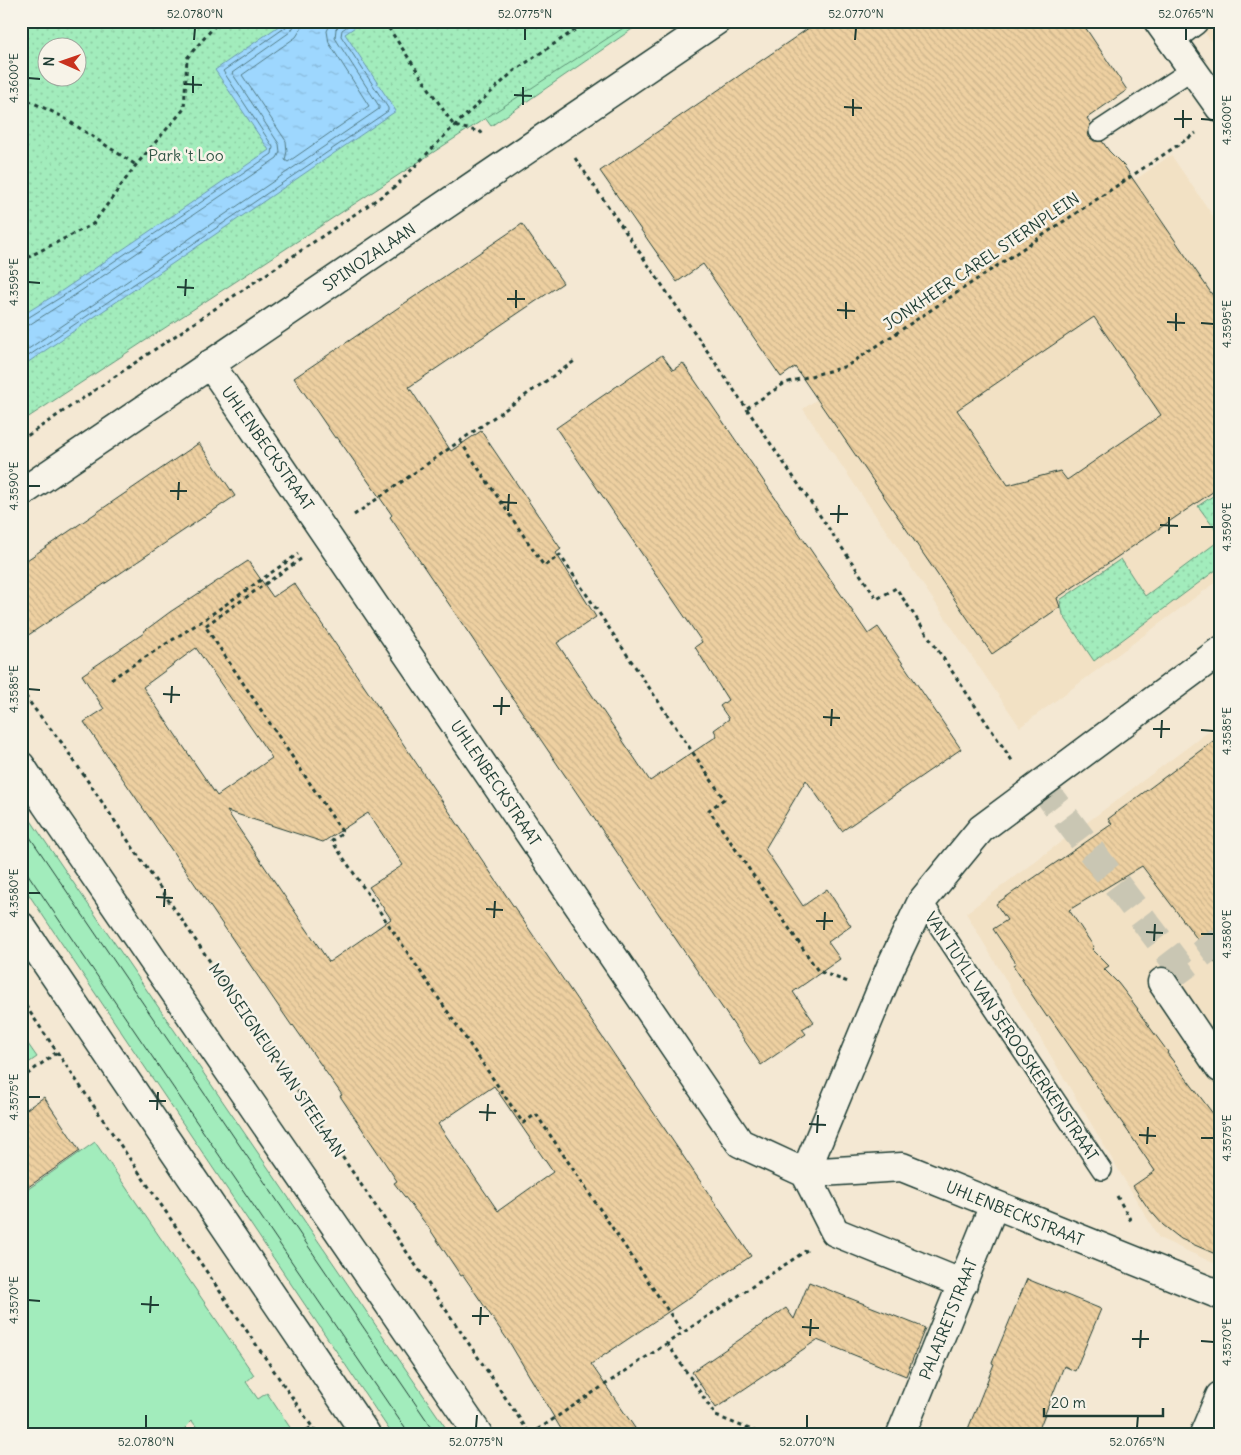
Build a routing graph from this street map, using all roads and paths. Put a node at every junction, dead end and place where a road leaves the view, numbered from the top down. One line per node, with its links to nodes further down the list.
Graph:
1 (220, 21): 13 (path)
2 (384, 21): 10 (path)
3 (588, 21): 10 (path)
4 (716, 21): 11 (street, SPINOZALAAN)
5 (1194, 21): 6 (street)
6 (1165, 30): 7 (street)
7 (1193, 69): 9 (street); 12 (lane)
8 (21, 96): 13 (path)
9 (1211, 118): 17 (path, JONKHEER CAREL STERNPLEIN)
10 (454, 126): 18 (path)
11 (556, 130): 16 (street, SPINOZALAAN); 17 (path)
12 (1099, 131)
13 (136, 165): 14 (path)
14 (21, 263)
15 (576, 360): 19 (path)
16 (210, 364): 20 (street, SPINOZALAAN); 21 (street, UHLENBECKSTRAAT)
17 (747, 408): 26 (path)
18 (21, 440)
19 (460, 441): 21 (path); 30 (path)
20 (21, 493)
21 (329, 537): 23 (path); 36 (street, UHLENBECKSTRAAT); 41 (path)
22 (1220, 651): 26 (street, VAN TUYLL VAN SEROOSKERKENSTRAAT)
23 (111, 679)
24 (21, 689): 49 (path, MONSEIGNEUR VAN STEELAAN)
25 (21, 766): 48 (street)
26 (1040, 784): 27 (street, VAN TUYLL VAN SEROOSKERKENSTRAAT)
27 (922, 901): 30 (street, VAN TUYLL VAN SEROOSKERKENSTRAAT); 35 (lane, VAN TUYLL VAN SEROOSKERKENSTRAAT)
28 (21, 926): 47 (street)
29 (1162, 982): 33 (street)
30 (880, 994): 36 (street, VAN TUYLL VAN SEROOSKERKENSTRAAT)
31 (21, 999): 32 (path)
32 (57, 1052): 34 (path); 44 (path)
33 (1220, 1068)
34 (21, 1079)
35 (1102, 1170)
36 (804, 1174): 37 (street, UHLENBECKSTRAAT); 38 (street)
37 (994, 1204): 39 (street, PALAIRETSTRAAT); 40 (street, UHLENBECKSTRAAT)
38 (835, 1232): 39 (street); 41 (path)
39 (963, 1284): 51 (street, PALAIRETSTRAAT)
40 (1220, 1295)
41 (683, 1332): 42 (path)
42 (667, 1343): 49 (path); 50 (path)
43 (1220, 1396): 52 (street)
44 (312, 1427): 45 (path); 46 (path)
45 (300, 1434)
46 (317, 1434)
47 (366, 1434)
48 (478, 1434)
49 (530, 1434)
50 (762, 1434)
51 (901, 1434)
52 (1204, 1434)

